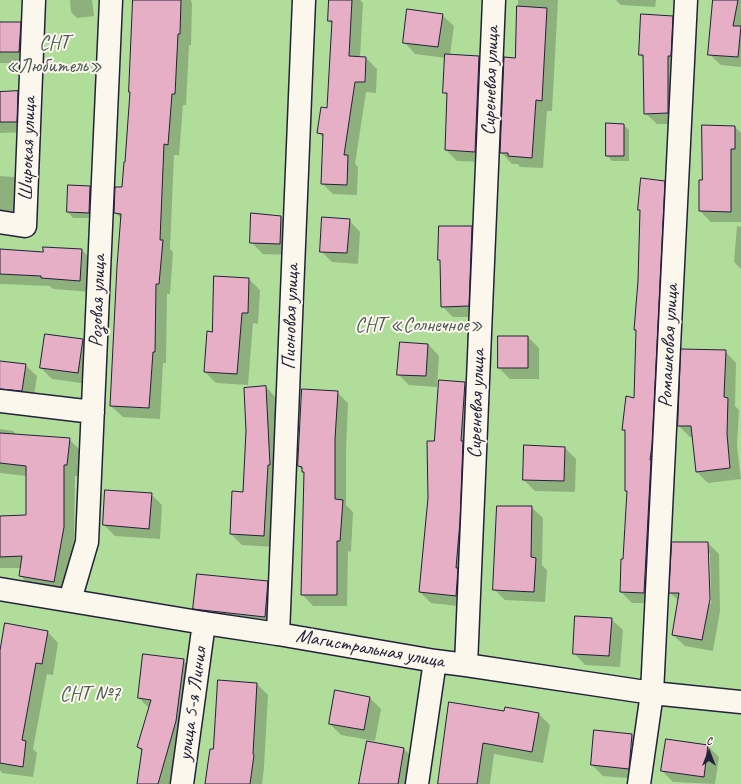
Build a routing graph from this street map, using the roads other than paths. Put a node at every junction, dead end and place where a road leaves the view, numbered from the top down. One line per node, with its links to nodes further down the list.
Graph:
1 (34, 0): 6 (street, Широкая улица)
2 (111, 0): 8 (street, Розовая улица)
3 (304, 0): 12 (street, Пионовая улица)
4 (494, 0): 14 (street, Сиреневая улица)
5 (686, 0): 15 (street, Ромашковая улица)
6 (0, 222)
7 (0, 401): 8 (street)
8 (93, 412): 10 (street, Розовая улица)
9 (0, 589): 10 (street, Магистральная улица)
10 (70, 600): 11 (street, Магистральная улица)
11 (204, 623): 12 (street, Магистральная улица); 17 (street, улица 5-я Линия)
12 (278, 634): 13 (street, Магистральная улица)
13 (435, 661): 14 (street, Магистральная улица); 18 (street)
14 (466, 665): 15 (street, Магистральная улица)
15 (652, 693): 16 (street, Магистральная улица); 19 (street, Ромашковая улица)
16 (741, 702)
17 (182, 784)
18 (417, 784)
19 (639, 784)

